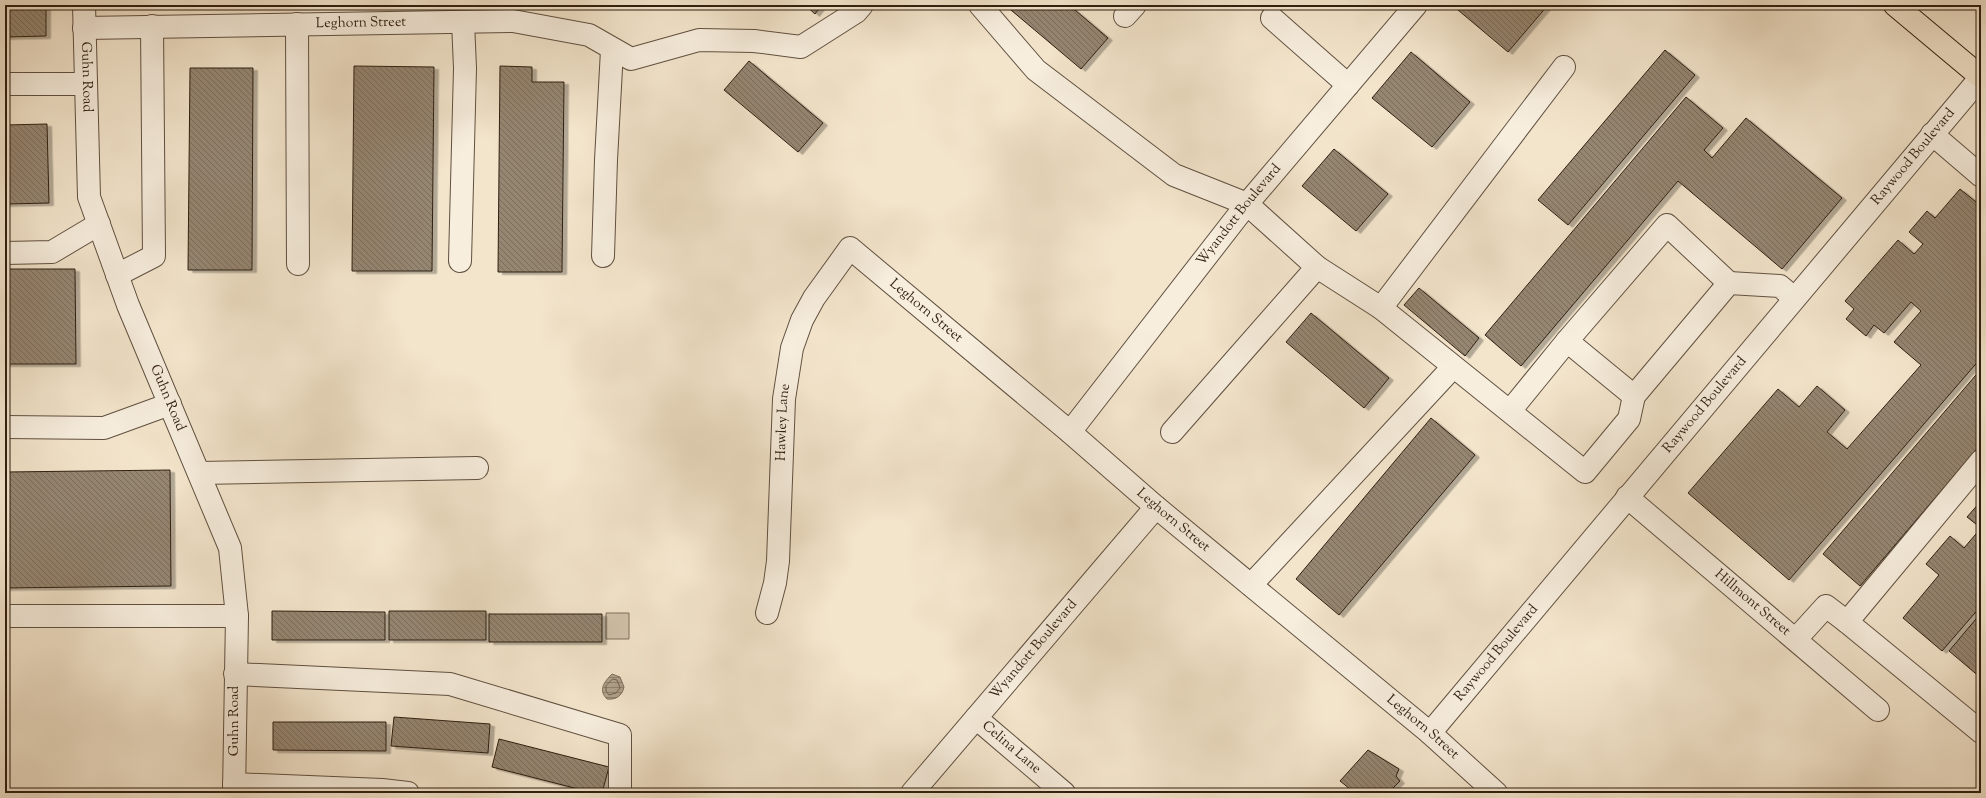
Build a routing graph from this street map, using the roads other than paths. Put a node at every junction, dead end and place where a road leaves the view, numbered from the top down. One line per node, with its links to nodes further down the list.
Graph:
1 (84, 5): 10 (street, Guhn Road)
2 (862, 5): 11 (street)
3 (980, 5): 19 (street)
4 (1416, 5): 16 (street, Wyandott Boulevard)
5 (1895, 5): 13 (main road)
6 (1272, 18): 16 (street)
7 (463, 22): 8 (street, Leghorn Street); 11 (street, Leghorn Street); 24 (street)
8 (297, 24): 9 (street, Leghorn Street); 25 (street)
9 (152, 26): 10 (street, Leghorn Street); 27 (street)
10 (84, 28): 15 (street, Guhn Road)
11 (621, 54): 23 (street)
12 (1564, 67): 30 (street)
13 (1981, 77): 17 (street, Raywood Boulevard)
14 (5, 84): 15 (street)
15 (85, 84): 20 (street, Guhn Road)
16 (1348, 85): 19 (street, Wyandott Boulevard)
17 (1932, 134): 18 (street); 29 (street, Raywood Boulevard)
18 (1981, 176)
19 (1247, 204): 26 (street); 37 (street, Wyandott Boulevard)
20 (99, 224): 22 (street); 27 (street, Guhn Road)
21 (850, 248): 37 (street, Leghorn Street); 45 (street, Hawley Lane)
22 (5, 253)
23 (603, 256)
24 (460, 261)
25 (298, 264)
26 (1317, 267): 30 (street); 38 (street)
27 (117, 274): 34 (street, Guhn Road)
28 (1729, 283): 29 (street); 31 (street); 33 (street)
29 (1794, 298): 42 (street, Raywood Boulevard)
30 (1381, 308): 32 (street)
31 (1567, 341): 33 (street); 35 (street)
32 (1452, 367): 35 (street); 44 (street)
33 (1634, 396): 35 (street)
34 (170, 404): 36 (street); 41 (street, Guhn Road)
35 (1510, 411)
36 (5, 427)
37 (1070, 432): 43 (street, Leghorn Street)
38 (1172, 432)
39 (1981, 461): 48 (street)
40 (477, 468): 41 (street)
41 (199, 473): 47 (street, Guhn Road)
42 (1627, 497): 49 (street, Hillmont Street); 54 (street, Raywood Boulevard)
43 (1156, 507): 44 (street, Leghorn Street); 52 (street, Wyandott Boulevard)
44 (1251, 585): 54 (street, Leghorn Street)
45 (767, 613)
46 (5, 616): 47 (street)
47 (237, 616): 50 (street, Guhn Road)
48 (1848, 622): 49 (street); 53 (street)
49 (1796, 639): 51 (street, Hillmont Street)
50 (235, 674): 55 (street, Guhn Road); 57 (street)
51 (1878, 710)
52 (976, 718): 58 (street, Wyandott Boulevard); 59 (street, Celina Lane)
53 (1981, 732)
54 (1430, 733): 60 (street, Leghorn Street)
55 (234, 788): 56 (street)
56 (408, 793)
57 (620, 793)
58 (912, 793)
59 (1064, 793)
60 (1496, 793)

